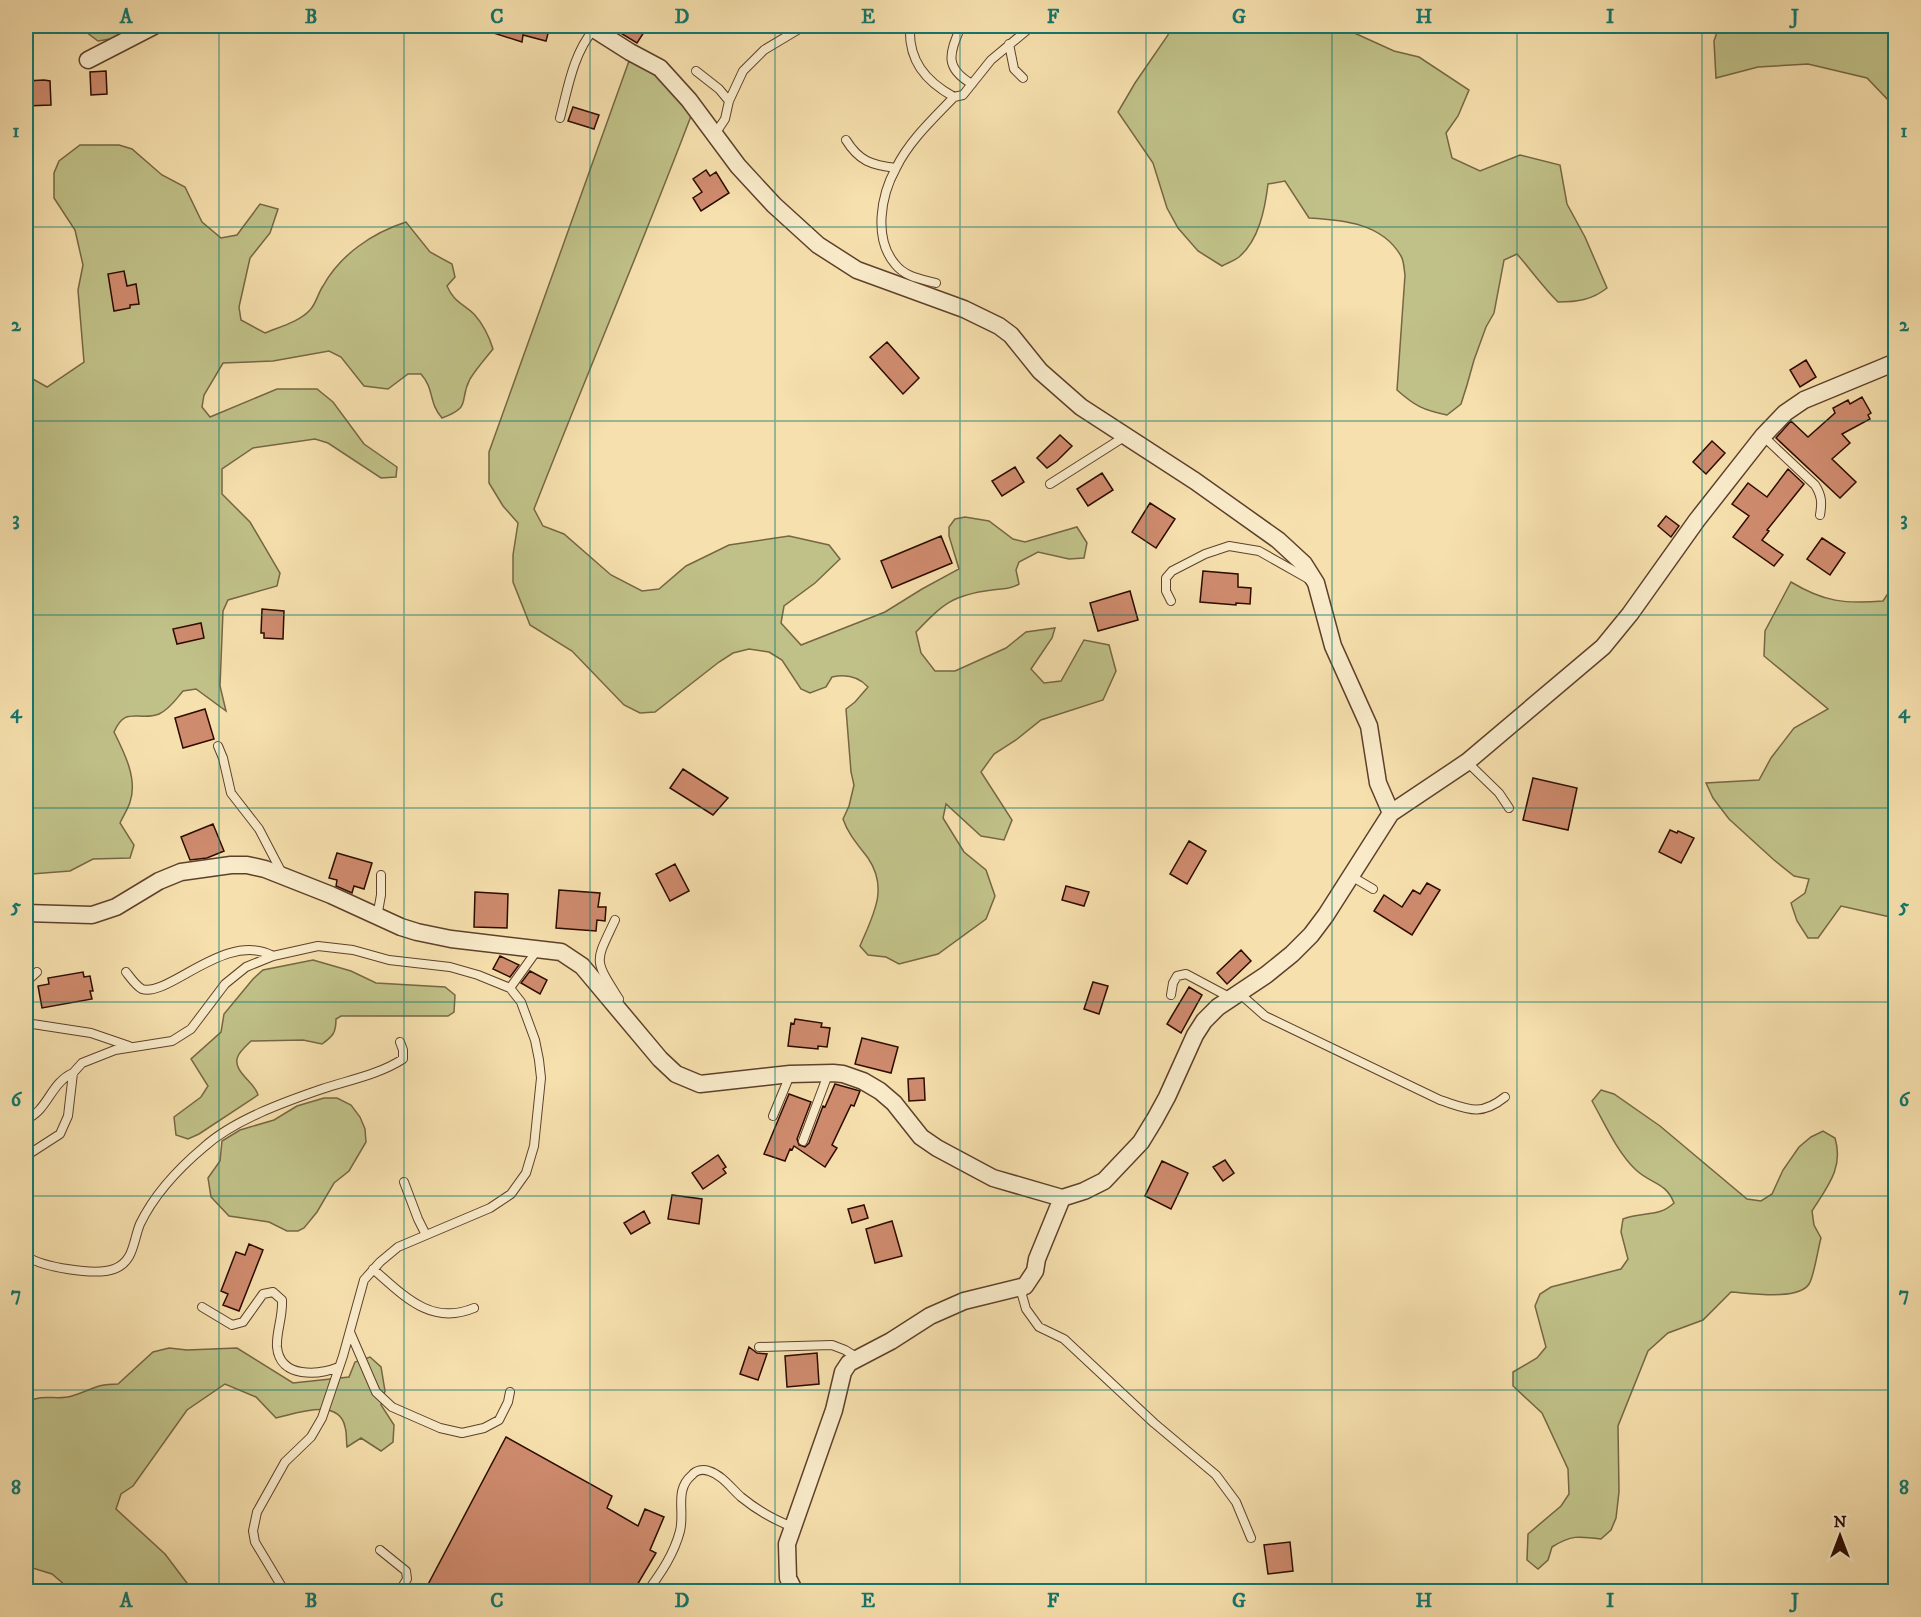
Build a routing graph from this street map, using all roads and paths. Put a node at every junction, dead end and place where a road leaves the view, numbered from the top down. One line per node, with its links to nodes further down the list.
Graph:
1 (154, 26): 8 (street)
2 (804, 26): 13 (lane)
3 (910, 26): 12 (lane)
4 (961, 26): 11 (lane)
5 (1032, 26): 7 (lane)
6 (592, 27): 14 (lane); 15 (street)
7 (1009, 44): 10 (lane); 11 (lane)
8 (88, 60)
9 (696, 71): 13 (lane)
10 (1023, 78)
11 (972, 84): 12 (lane)
12 (954, 97): 17 (lane)
13 (729, 101): 15 (lane)
14 (560, 118)
15 (715, 134): 21 (street)
16 (846, 140): 17 (lane)
17 (896, 168): 18 (lane)
18 (936, 283)
19 (1896, 362): 20 (street)
20 (1763, 436): 23 (lane); 27 (street)
21 (1124, 437): 22 (lane); 24 (street)
22 (1050, 484)
23 (1820, 515)
24 (1316, 583): 25 (lane); 29 (street)
25 (1171, 601)
26 (218, 746): 32 (lane)
27 (1467, 762): 28 (lane); 29 (street)
28 (1509, 808)
29 (1391, 813): 31 (street)
30 (381, 875): 35 (lane)
31 (1350, 875): 33 (lane); 44 (street)
32 (283, 876): 34 (street); 35 (street)
33 (1374, 890)
34 (26, 913)
35 (377, 917): 37 (street)
36 (615, 920): 46 (lane)
37 (538, 948): 42 (lane); 46 (street)
38 (273, 956): 40 (lane); 42 (lane); 48 (lane)
39 (38, 972): 41 (lane)
40 (126, 972)
41 (26, 982)
42 (510, 988): 59 (lane)
43 (1171, 995): 44 (lane)
44 (1235, 996): 52 (lane); 58 (street)
45 (26, 1023): 48 (lane)
46 (640, 1036): 51 (street)
47 (400, 1042): 60 (lane)
48 (132, 1047): 49 (lane)
49 (73, 1073): 54 (lane); 56 (lane)
50 (833, 1073): 51 (street); 55 (lane); 58 (street)
51 (790, 1074): 53 (lane)
52 (1505, 1097)
53 (772, 1116)
54 (26, 1119)
55 (803, 1141)
56 (26, 1156)
57 (404, 1182): 59 (lane)
58 (1062, 1198): 62 (street)
59 (426, 1235): 61 (lane)
60 (26, 1256)
61 (373, 1269): 64 (lane); 65 (lane)
62 (1025, 1286): 67 (street); 71 (lane)
63 (202, 1307): 68 (lane)
64 (474, 1308)
65 (350, 1332): 68 (lane); 69 (lane)
66 (759, 1347): 67 (lane)
67 (858, 1358): 70 (street)
68 (339, 1367): 73 (lane)
69 (510, 1392)
70 (793, 1527): 75 (lane); 76 (street)
71 (1251, 1538)
72 (380, 1550): 74 (lane)
73 (285, 1592)
74 (399, 1592)
75 (646, 1592)
76 (795, 1592)

